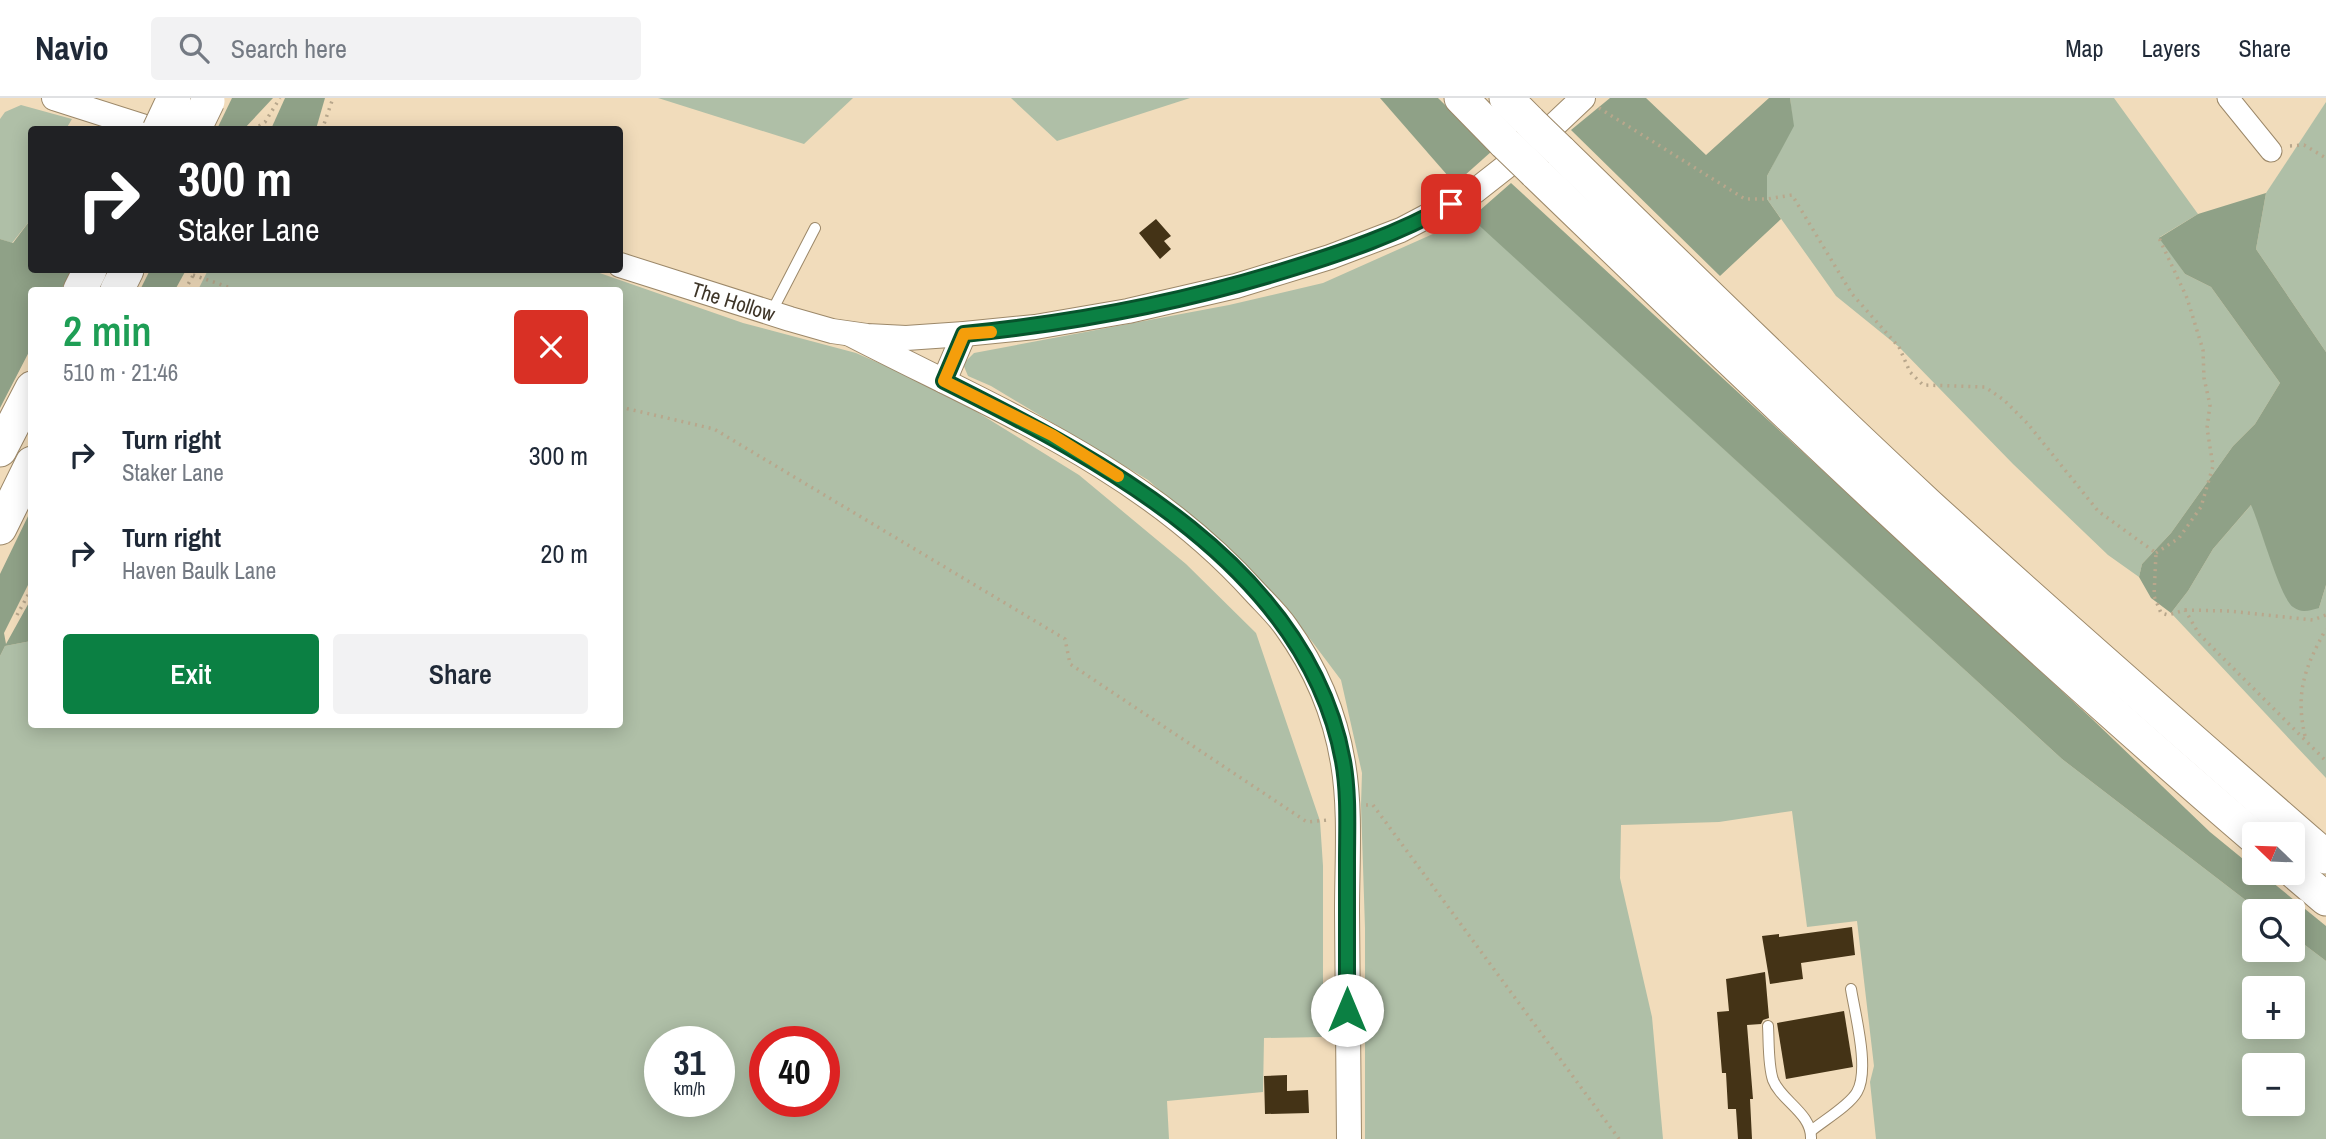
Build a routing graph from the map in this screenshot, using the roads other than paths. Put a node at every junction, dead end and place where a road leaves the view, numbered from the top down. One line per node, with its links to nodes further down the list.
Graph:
1 (54, 98): 7 (street)
2 (174, 98): 8 (highway, bridge)
3 (1461, 98): 9 (highway)
4 (1506, 98): 9 (highway)
5 (2234, 100): 10 (street)
6 (1587, 101): 15 (street)
7 (144, 126)
8 (159, 126)
9 (1518, 133): 21 (highway, bridge); 22 (highway, bridge)
10 (2272, 151)
11 (816, 228): 13 (lane)
12 (623, 266): 13 (street, The Hollow)
13 (771, 313): 14 (street, The Hollow)
14 (850, 334): 15 (street); 16 (street)
15 (964, 334): 16 (street)
16 (944, 381): 28 (street)
17 (28, 396): 18 (highway)
18 (0, 450)
19 (28, 471): 20 (highway)
20 (0, 527)
21 (2242, 826)
22 (2326, 857)
23 (2305, 881): 24 (highway)
24 (2326, 899)
25 (1851, 989): 27 (lane)
26 (1768, 1026): 27 (lane)
27 (1811, 1135)
28 (1349, 1139)

